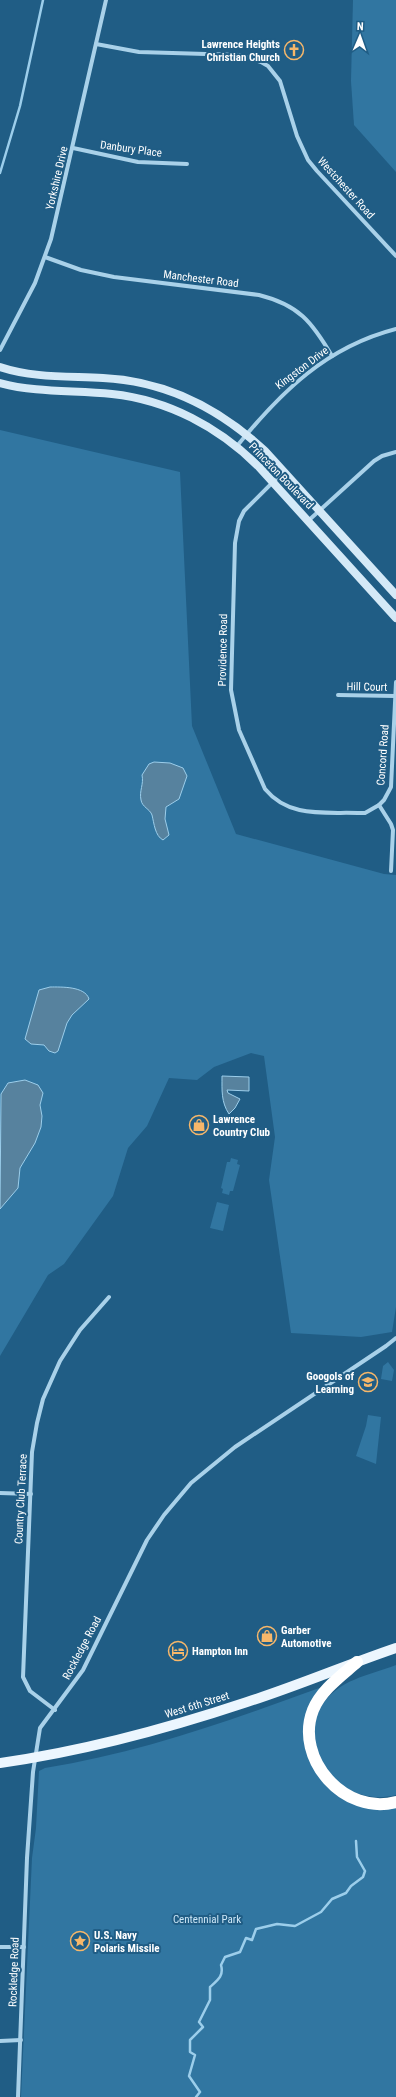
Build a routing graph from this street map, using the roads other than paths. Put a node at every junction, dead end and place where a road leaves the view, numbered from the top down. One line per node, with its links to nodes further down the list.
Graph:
1 (106, 0): 2 (street, Yorkshire Drive)
2 (96, 44): 3 (street, Yorkshire Drive); 5 (street, Westchester Road)
3 (73, 148): 4 (street, Danbury Place); 6 (street, Yorkshire Drive)
4 (187, 164)
5 (396, 256)
6 (45, 257): 8 (street, Yorkshire Drive); 9 (street, Manchester Road)
7 (396, 329): 9 (street, Kingston Drive)
8 (0, 350)
9 (332, 356): 12 (street, Kingston Drive)
10 (0, 367): 12 (street, Princeton Boulevard)
11 (0, 383): 13 (street, Princeton Boulevard)
12 (247, 434): 13 (street, Kingston Drive); 15 (street, Princeton Boulevard)
13 (237, 446): 16 (street, Princeton Boulevard)
14 (396, 452): 17 (street)
15 (284, 472): 16 (street, Providence Road); 17 (street, Princeton Boulevard)
16 (273, 482): 18 (street, Princeton Boulevard); 24 (street, Providence Road)
17 (320, 510): 18 (street); 19 (street, Princeton Boulevard)
18 (308, 521): 20 (street, Princeton Boulevard)
19 (396, 595)
20 (396, 618)
21 (396, 682): 23 (street, Concord Road)
22 (338, 695): 23 (street, Hill Court)
23 (395, 696): 24 (street, Concord Road)
24 (379, 805): 25 (street)
25 (391, 871)
26 (109, 1297): 31 (street, Country Club Terrace)
27 (396, 1338): 29 (street)
28 (396, 1342): 29 (street)
29 (386, 1346): 34 (street, Rockledge Road)
30 (0, 1493): 31 (street)
31 (30, 1494): 34 (street, Country Club Terrace)
32 (396, 1648): 33 (main road, West 6th Street)
33 (357, 1662): 35 (main road, West 6th Street); 37 (highway)
34 (54, 1710): 35 (street, Rockledge Road)
35 (35, 1758): 36 (main road, West 6th Street); 39 (street, Rockledge Road)
36 (0, 1763)
37 (396, 1802)
38 (0, 1947): 39 (street)
39 (24, 1947): 40 (street, Rockledge Road)
40 (21, 2040): 41 (street); 42 (street, Rockledge Road)
41 (0, 2041)
42 (18, 2097)

